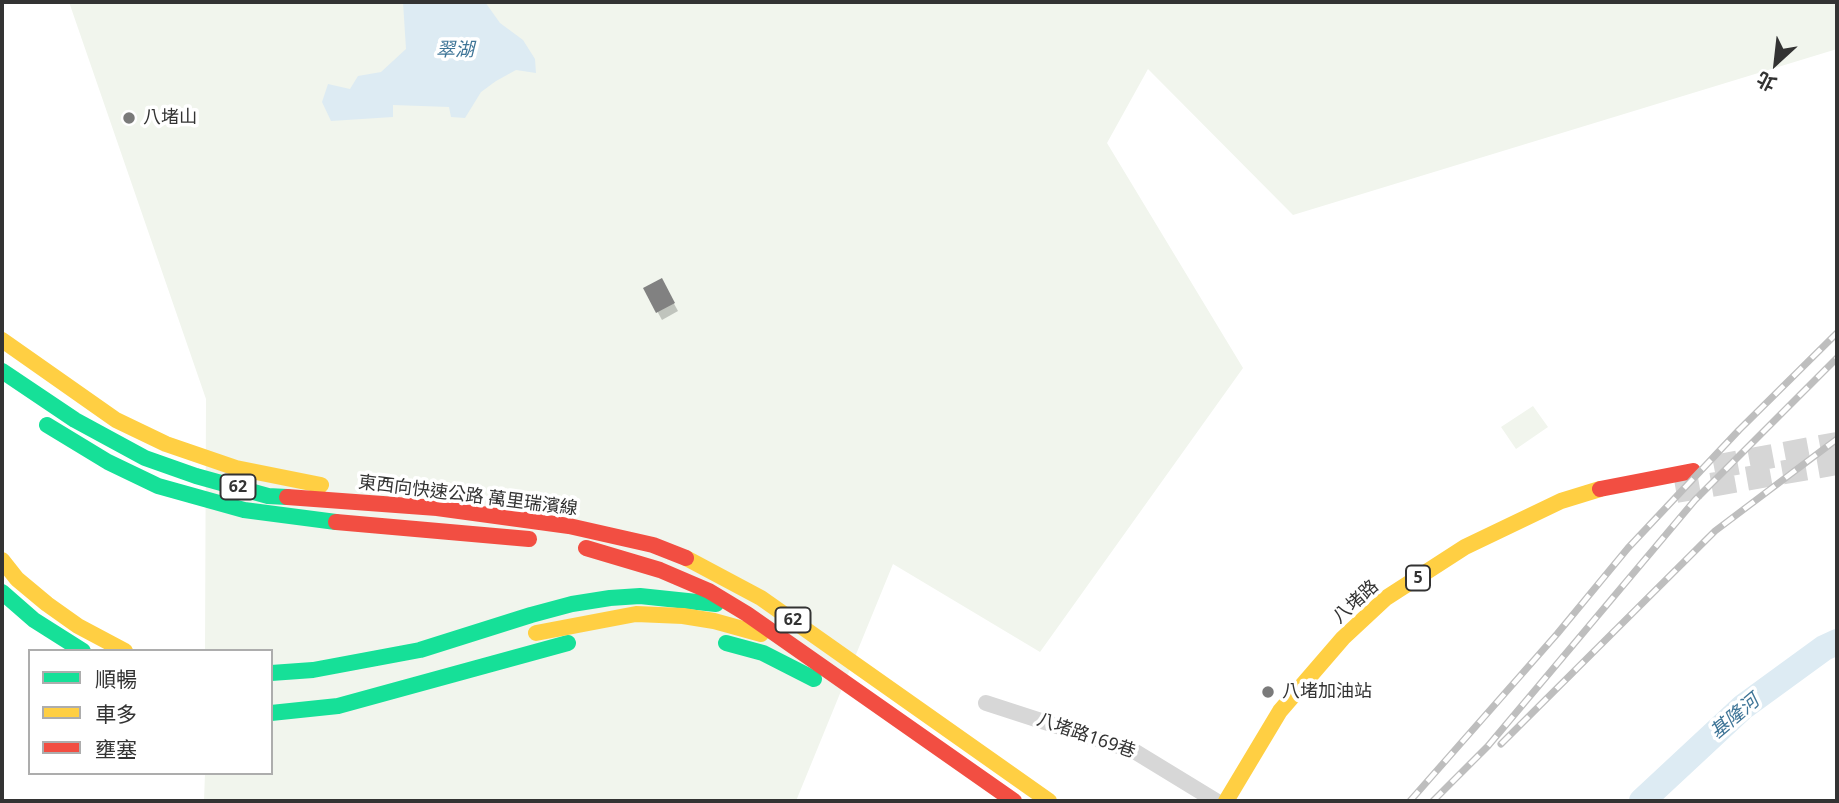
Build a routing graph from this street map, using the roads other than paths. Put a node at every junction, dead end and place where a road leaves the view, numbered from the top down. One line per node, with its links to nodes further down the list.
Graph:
1 (2, 340): 7 (main road)
2 (2, 371): 7 (main road, 東西向快速公路 萬里瑞濱線 / 62)
3 (34, 416): 9 (main road, 東西向快速公路 萬里瑞濱線 / 62)
4 (1693, 471): 30 (main road, 八堵路 / 5)
5 (1664, 493): 6 (main road)
6 (1603, 505)
7 (437, 508): 27 (main road, 東西向快速公路 萬里瑞濱線 / 62)
8 (1566, 516): 11 (main road)
9 (548, 542)
10 (573, 545): 25 (main road, 東西向快速公路 萬里瑞濱線 / 62)
11 (1486, 555)
12 (2, 559): 18 (main road)
13 (2, 592): 17 (main road)
14 (524, 637): 26 (main road)
15 (713, 640): 24 (main road)
16 (583, 641): 23 (main road)
17 (80, 649)
18 (121, 649)
19 (444, 660): 20 (main road)
20 (417, 667)
21 (273, 673): 28 (main road)
22 (986, 703): 29 (street, 八堵路169巷)
23 (273, 713)
24 (1006, 801)
25 (1014, 801)
26 (1034, 801)
27 (1049, 801)
28 (1066, 801)
29 (1216, 801)
30 (1226, 801)

